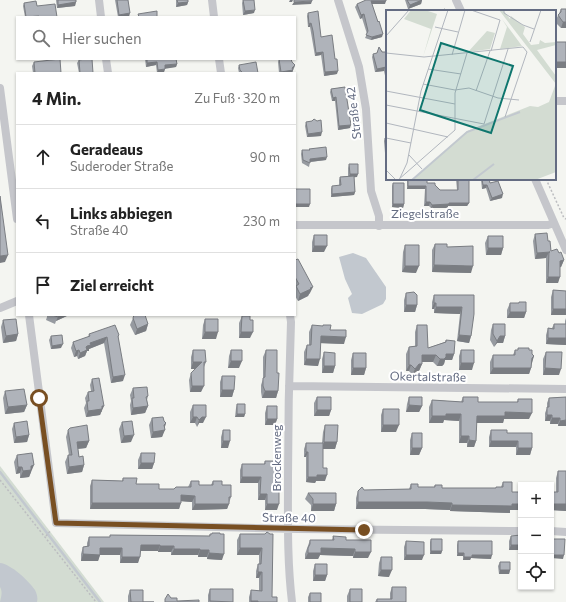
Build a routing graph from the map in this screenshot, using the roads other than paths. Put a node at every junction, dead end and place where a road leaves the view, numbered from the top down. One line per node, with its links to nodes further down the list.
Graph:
1 (98, 0): 6 (street)
2 (212, 0): 7 (street)
3 (338, 0): 17 (street, Straße 42)
4 (456, 0): 5 (street)
5 (461, 10)
6 (101, 16)
7 (214, 16)
8 (106, 60): 10 (street)
9 (219, 60): 11 (street)
10 (108, 72)
11 (221, 72)
12 (0, 88): 14 (street)
13 (535, 180): 15 (street)
14 (16, 211)
15 (554, 223): 17 (street, Ziegelstraße); 18 (street)
16 (296, 225): 17 (street, Ziegelstraße)
17 (379, 226)
18 (566, 250)
19 (16, 301): 20 (street)
20 (0, 308)
21 (29, 316): 25 (street, Straße 40)
22 (290, 316): 23 (street, Brockenweg)
23 (289, 386): 24 (street, Okertalstraße); 25 (street, Brockenweg)
24 (566, 390)
25 (288, 529): 26 (street, Straße 40); 29 (street, Brockenweg)
26 (518, 531)
27 (554, 531): 28 (street)
28 (566, 532)
29 (292, 602)

